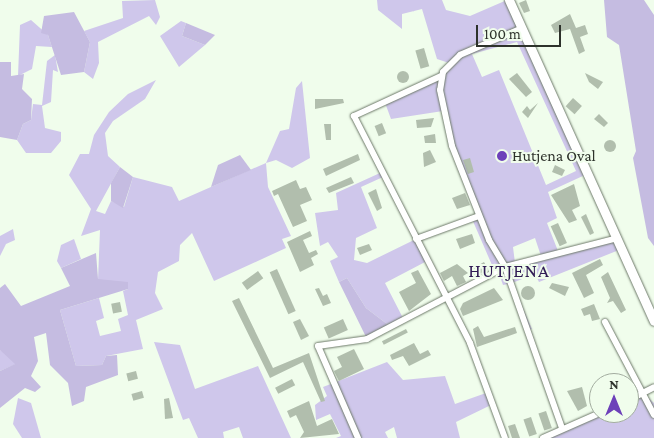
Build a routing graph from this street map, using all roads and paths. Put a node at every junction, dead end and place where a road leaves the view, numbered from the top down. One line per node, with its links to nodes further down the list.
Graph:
1 (508, 0): 2 (main road)
2 (520, 29): 3 (street); 5 (main road)
3 (441, 76): 4 (street); 6 (street)
4 (480, 216): 6 (street); 7 (street)
5 (614, 239): 7 (street); 9 (main road)
6 (416, 240): 8 (street)
7 (505, 267): 8 (street); 16 (street)
8 (446, 298): 17 (street); 18 (street)
9 (654, 321)
10 (605, 322): 12 (street)
11 (654, 387): 12 (street)
12 (644, 393): 13 (street); 14 (street)
13 (639, 395)
14 (654, 415)
15 (589, 417): 16 (street)
16 (562, 428): 19 (street)
17 (358, 438)
18 (505, 438)
19 (543, 438)

